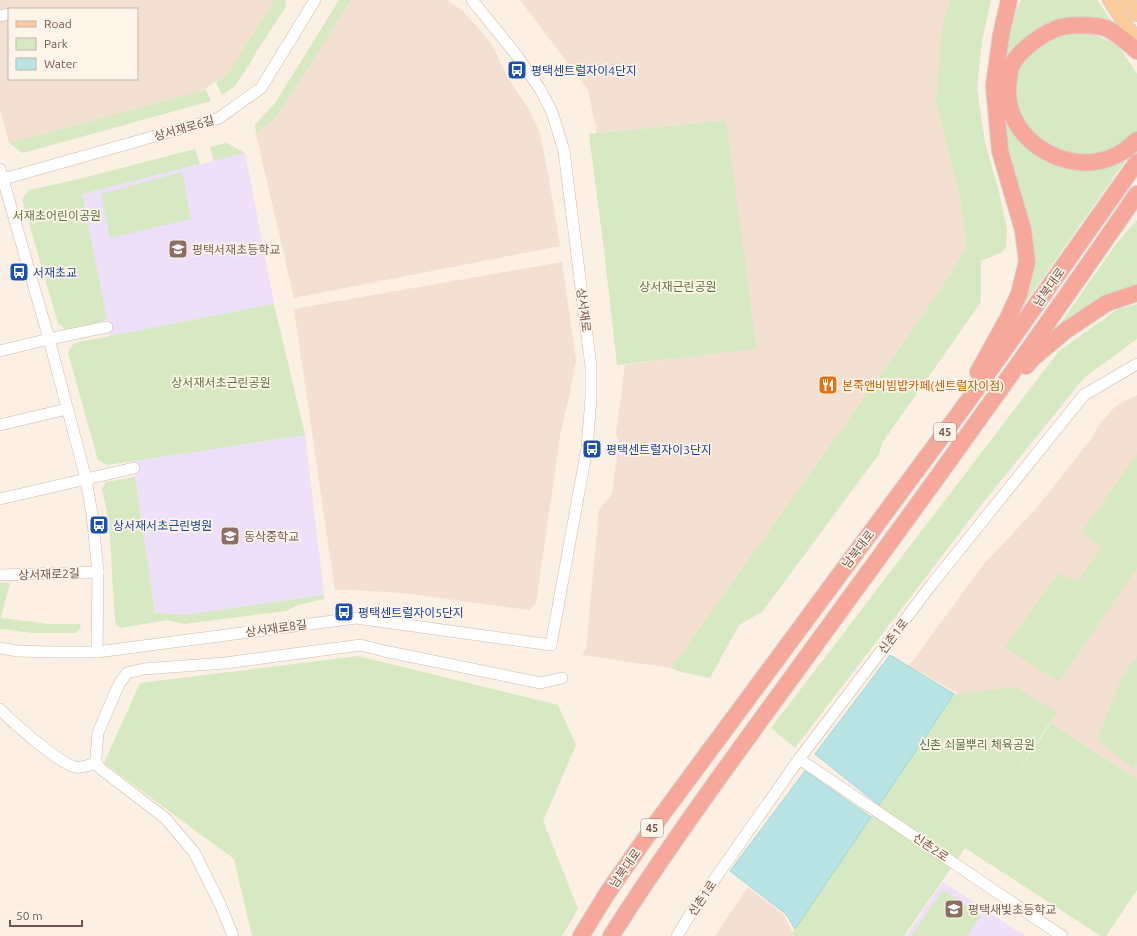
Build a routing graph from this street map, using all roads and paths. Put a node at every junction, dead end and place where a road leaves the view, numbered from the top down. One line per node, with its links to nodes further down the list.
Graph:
1 (315, 0): 13 (street, 상서재로6길)
2 (472, 0): 29 (street, 상서재로)
3 (1009, 0): 8 (highway)
4 (1017, 0): 8 (highway)
5 (1110, 0): 9 (main road)
6 (1127, 0): 7 (main road)
7 (1137, 14)
8 (1001, 35): 20 (highway)
9 (1137, 42)
10 (1137, 51): 11 (highway)
11 (1137, 140)
12 (1137, 162): 20 (highway, 남북대로 / 45)
13 (1, 176): 17 (street, 상서재로2길)
14 (1137, 194): 21 (highway, 남북대로 / 45)
15 (1137, 294): 21 (highway)
16 (107, 328): 17 (street)
17 (49, 339): 18 (street); 22 (street, 상서재로2길)
18 (1, 348)
19 (1137, 364): 34 (street, 신촌1로)
20 (968, 401): 37 (highway, 남북대로 / 45)
21 (988, 404): 38 (highway, 남북대로 / 45)
22 (67, 409): 23 (street); 25 (street, 상서재로2길)
23 (0, 425)
24 (134, 468): 25 (street)
25 (86, 479): 26 (street); 27 (street, 상서재로2길)
26 (0, 499)
27 (98, 572): 28 (street, 상서재로2길); 31 (street, 상서재로2길)
28 (0, 575)
29 (551, 645): 31 (street, 상서재로8길)
30 (0, 648): 31 (street, 상서재로8길)
31 (97, 652)
32 (562, 678): 35 (street)
33 (0, 709): 35 (street)
34 (799, 759): 39 (street, 신촌1로); 40 (street, 신촌2로)
35 (96, 763): 36 (street)
36 (233, 936)
37 (581, 936)
38 (611, 936)
39 (677, 936)
40 (1062, 936)

